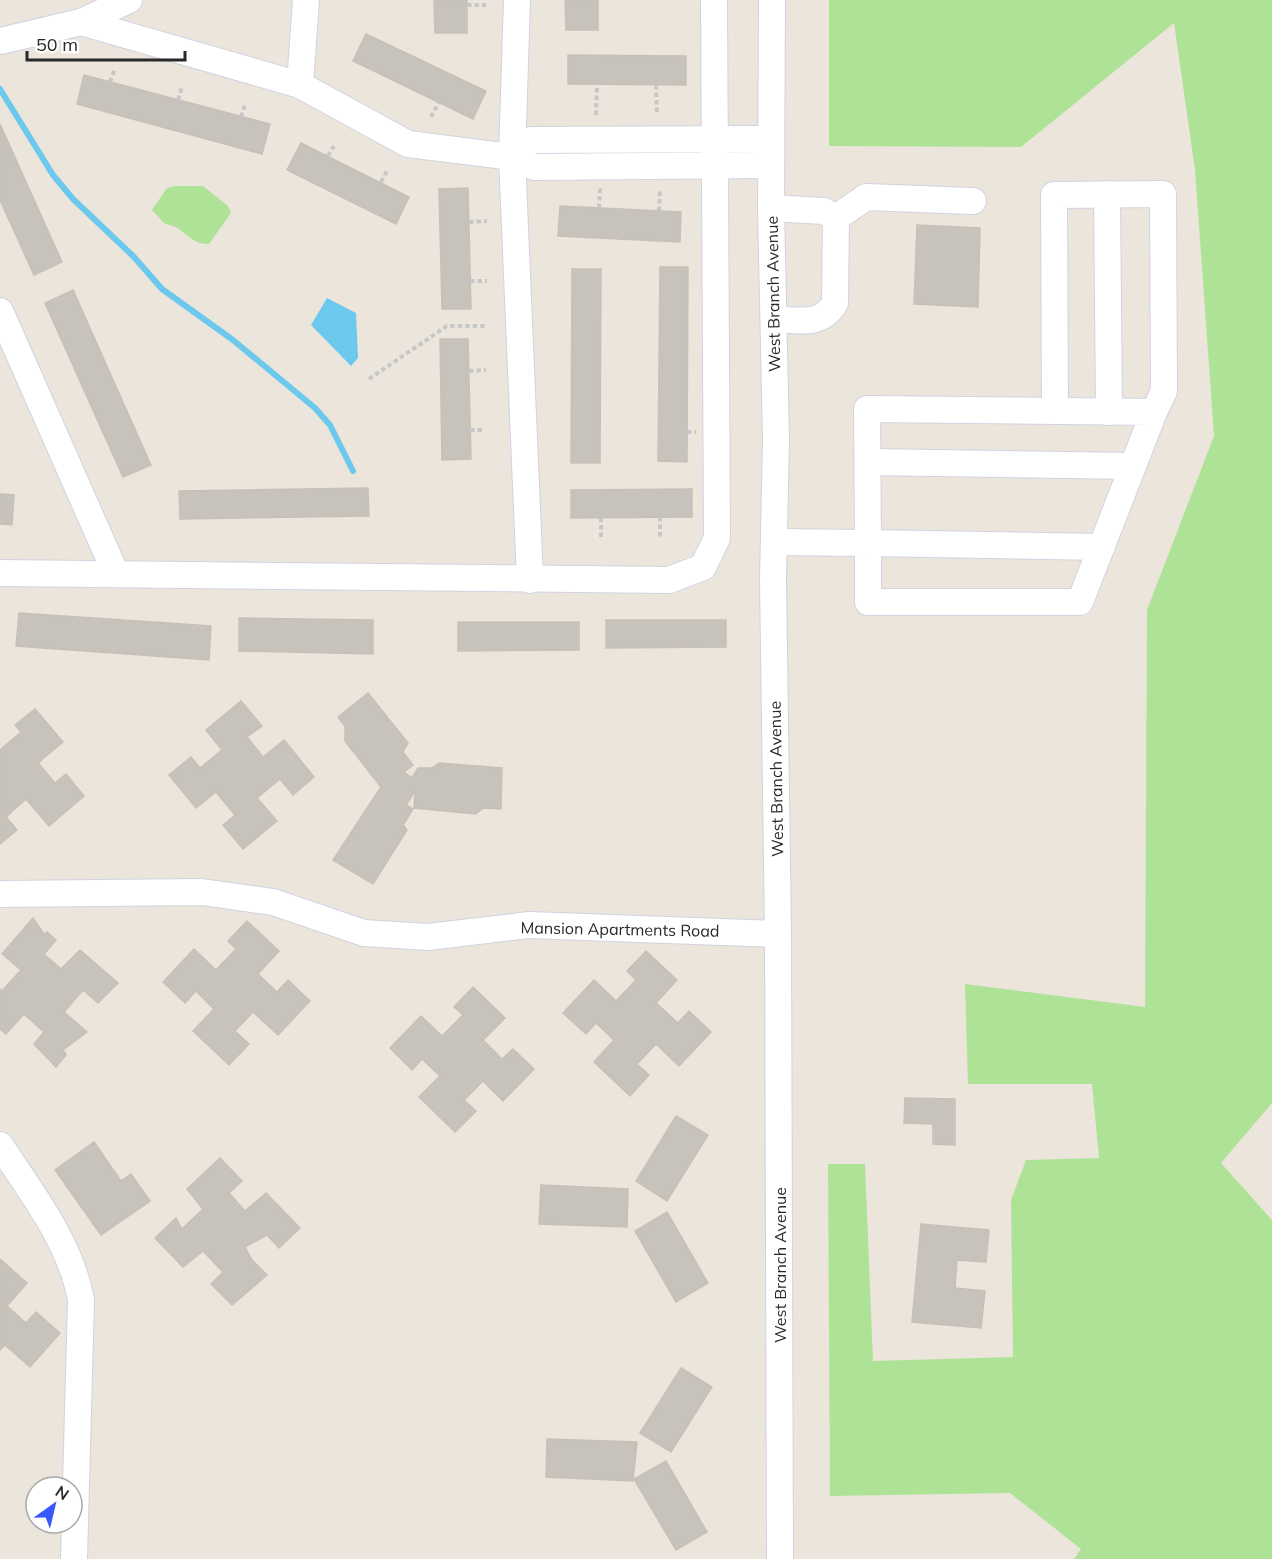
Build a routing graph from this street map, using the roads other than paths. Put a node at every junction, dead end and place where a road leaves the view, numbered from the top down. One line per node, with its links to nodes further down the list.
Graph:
1 (129, 0): 6 (street)
2 (306, 0): 8 (street)
3 (517, 0): 11 (street)
4 (714, 0): 9 (street)
5 (772, 0): 10 (street, West Branch Avenue)
6 (81, 22): 7 (street); 8 (street)
7 (0, 41)
8 (300, 85): 11 (street)
9 (714, 138): 10 (street); 11 (street); 13 (street)
10 (770, 139): 12 (street, West Branch Avenue)
11 (512, 156): 13 (street); 30 (street)
12 (771, 165): 13 (street); 16 (street, West Branch Avenue)
13 (714, 166): 30 (street)
14 (1107, 194): 20 (street); 21 (street); 22 (street)
15 (973, 201): 17 (street)
16 (771, 208): 17 (street); 19 (street, West Branch Avenue)
17 (836, 219): 19 (street)
18 (0, 311): 29 (street)
19 (774, 319): 25 (street, West Branch Avenue)
20 (1055, 411): 21 (street); 23 (street)
21 (1109, 412): 22 (street)
22 (1154, 412): 24 (street)
23 (868, 462): 24 (street); 26 (street)
24 (1133, 466): 27 (street)
25 (774, 542): 26 (street); 32 (street, West Branch Avenue)
26 (868, 543): 27 (street); 27 (street)
27 (1102, 547)
28 (0, 573): 29 (street)
29 (116, 574): 30 (street)
30 (530, 580)
31 (0, 894): 32 (street, Mansion Apartments Road)
32 (778, 934): 35 (street, West Branch Avenue)
33 (0, 1145): 34 (street)
34 (74, 1559)
35 (780, 1559)

